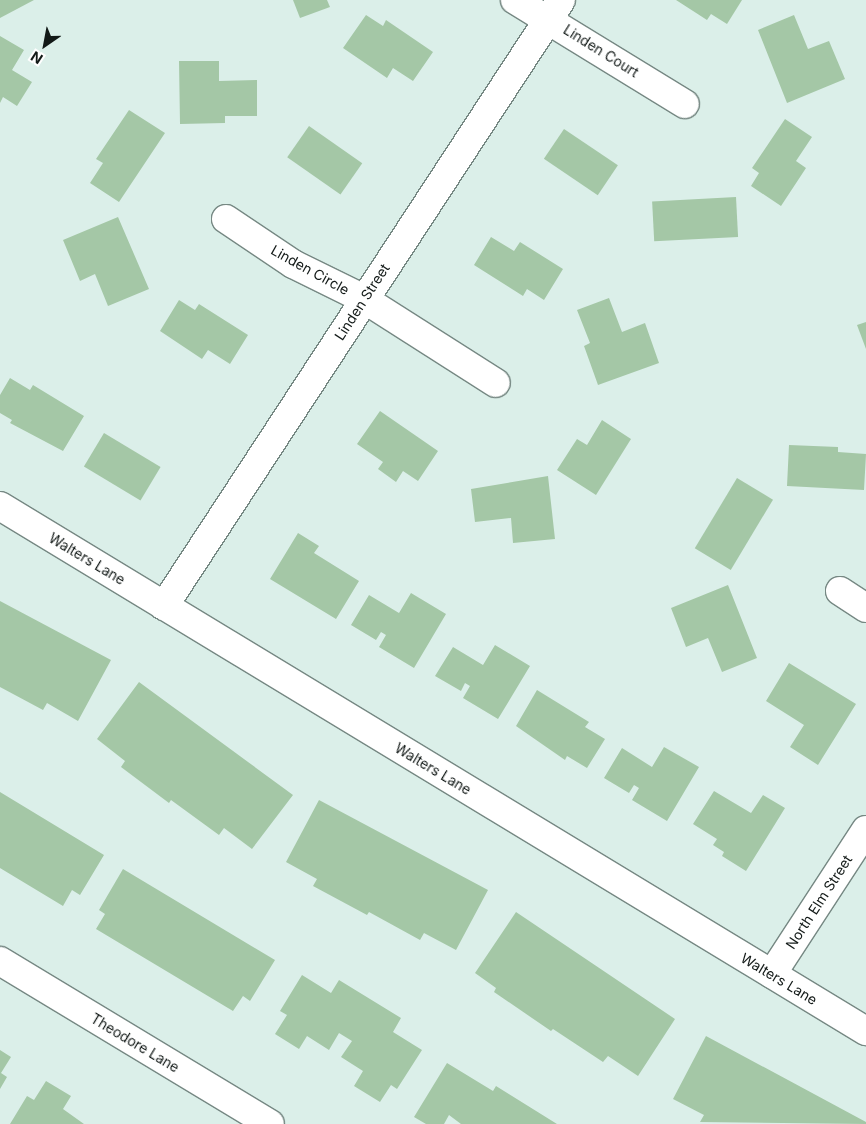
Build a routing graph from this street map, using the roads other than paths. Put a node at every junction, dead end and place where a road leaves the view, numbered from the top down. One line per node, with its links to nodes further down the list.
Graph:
1 (515, 0): 2 (street, Linden Court)
2 (555, 9): 3 (street, Linden Court); 5 (street, Linden Street)
3 (686, 104)
4 (226, 219): 5 (street, Linden Circle)
5 (364, 299): 6 (street, Linden Circle); 9 (street, Linden Street)
6 (496, 383)
7 (0, 506): 9 (street, Walters Lane)
8 (840, 591): 10 (street)
9 (164, 606): 13 (street, Walters Lane)
10 (866, 608)
11 (866, 830): 13 (street, North Elm Street)
12 (0, 961): 15 (street, Theodore Lane)
13 (772, 974): 14 (street, Walters Lane)
14 (866, 1031)
15 (270, 1124)

